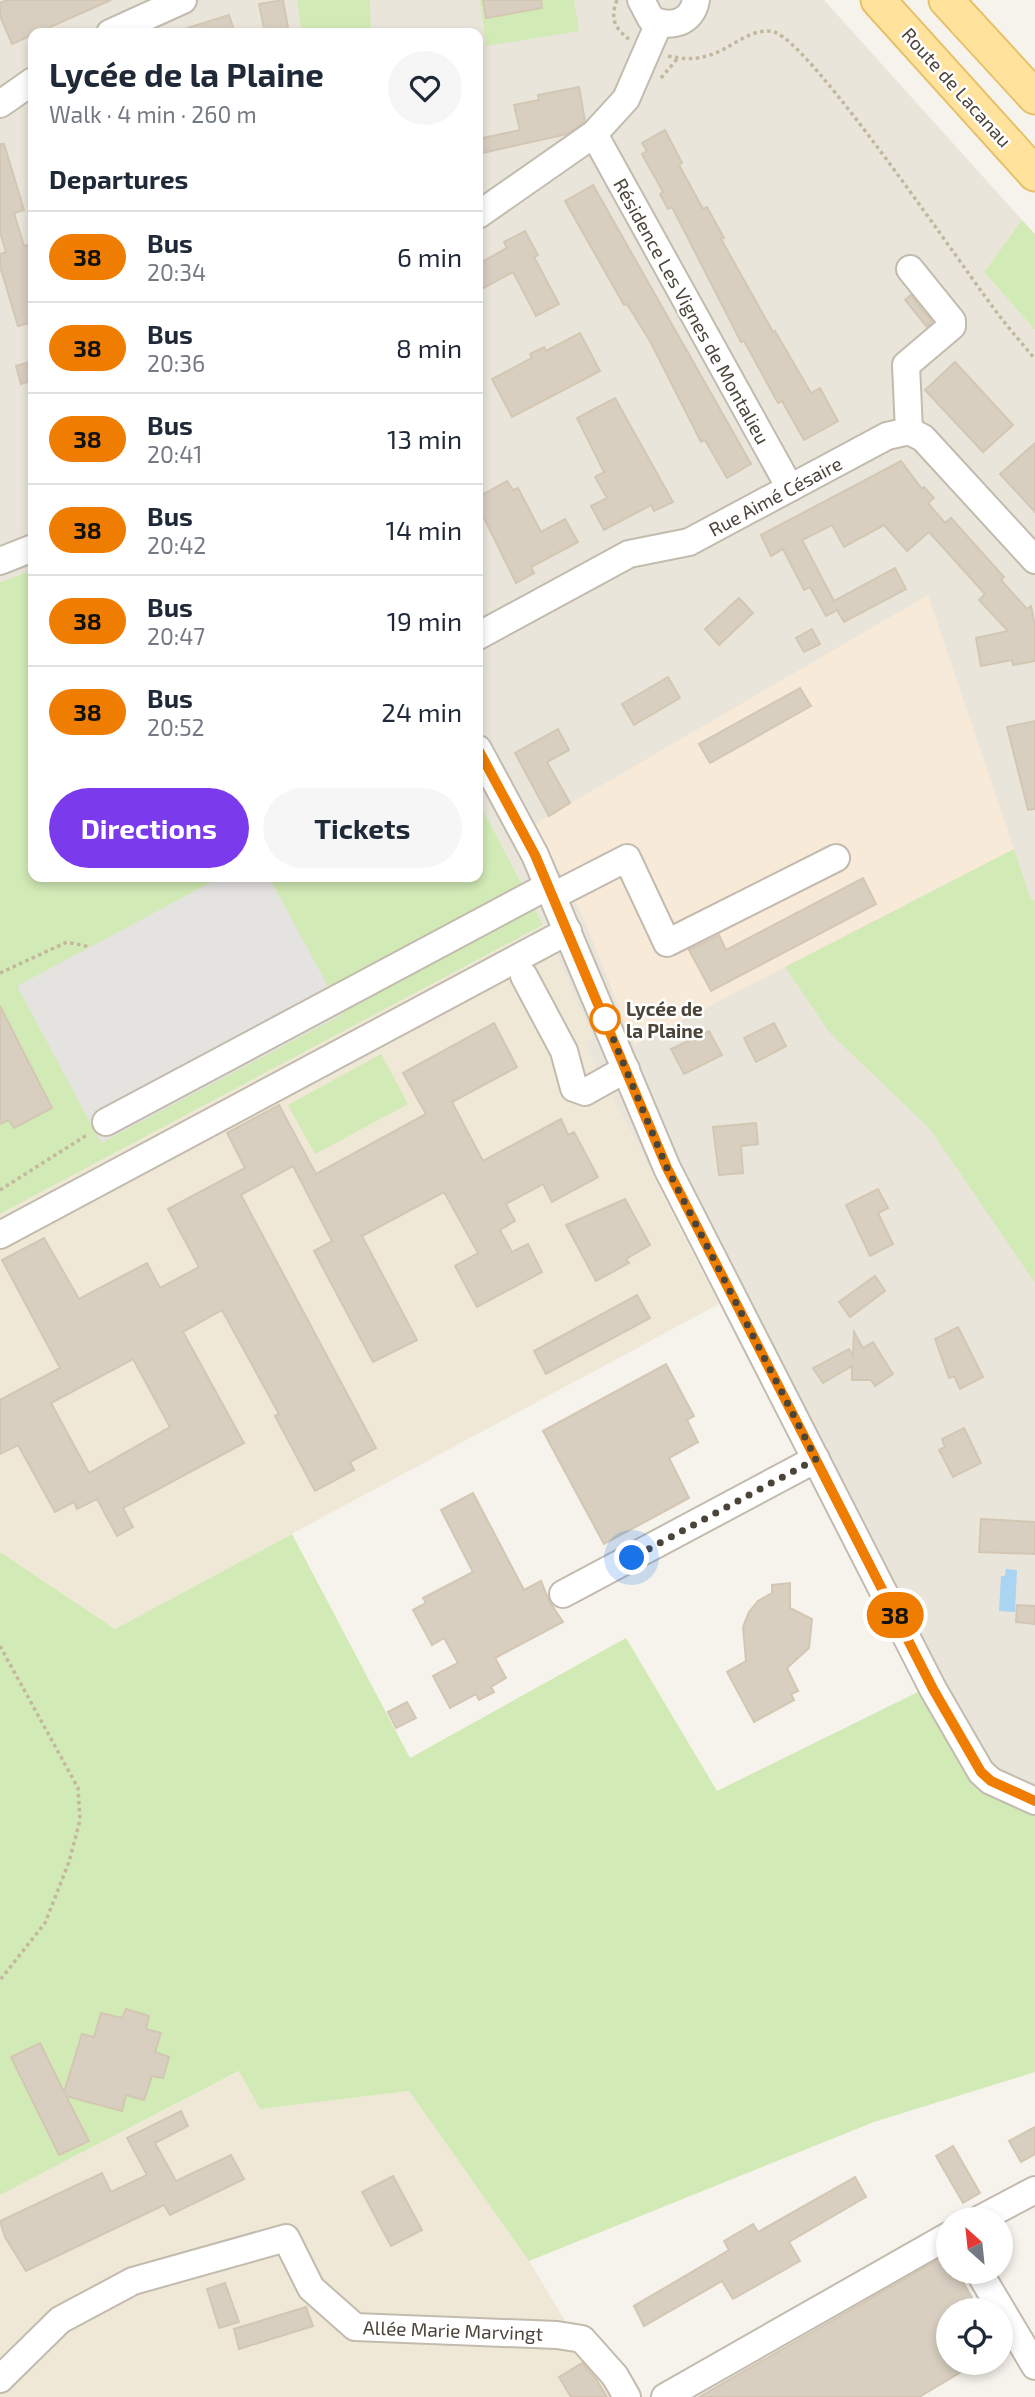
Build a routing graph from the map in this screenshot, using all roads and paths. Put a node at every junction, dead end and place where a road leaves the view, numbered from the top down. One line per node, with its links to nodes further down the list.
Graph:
1 (183, 0): 7 (street)
2 (641, 0): 6 (street)
3 (696, 0): 6 (street)
4 (878, 0): 13 (main road, Route de Lacanau)
5 (947, 0): 10 (main road)
6 (659, 23): 12 (street)
7 (121, 28)
8 (688, 60): 16 (path)
9 (28, 84): 11 (street)
10 (1035, 97)
11 (0, 103)
12 (594, 134): 14 (street); 18 (street, Résidence Les Vignes de Montalieu)
13 (1035, 174)
14 (483, 212)
15 (910, 269): 17 (street)
16 (1035, 359)
17 (909, 431): 18 (street, Rue Aimé Césaire); 20 (street)
18 (790, 488): 22 (street, Rue Aimé Césaire)
19 (28, 550): 21 (street)
20 (1035, 560)
21 (0, 561)
22 (483, 633)
23 (483, 758): 25 (street)
24 (836, 858): 25 (street)
25 (551, 891): 26 (street); 31 (street)
26 (568, 932): 30 (street); 33 (street)
27 (90, 947): 28 (path)
28 (0, 973)
29 (523, 976): 30 (street)
30 (626, 1069): 34 (street)
31 (106, 1122): 32 (path)
32 (0, 1190)
33 (0, 1235)
34 (816, 1459): 35 (street); 37 (street)
35 (564, 1594)
36 (0, 1646): 38 (path)
37 (1035, 1801)
38 (0, 1980)
39 (1035, 2190): 40 (street)
40 (1003, 2207)
41 (936, 2243): 46 (street)
42 (986, 2284): 43 (street)
43 (1035, 2366)
44 (0, 2379): 45 (street, Allée Marie Marvingt)
45 (627, 2397)
46 (665, 2397)

